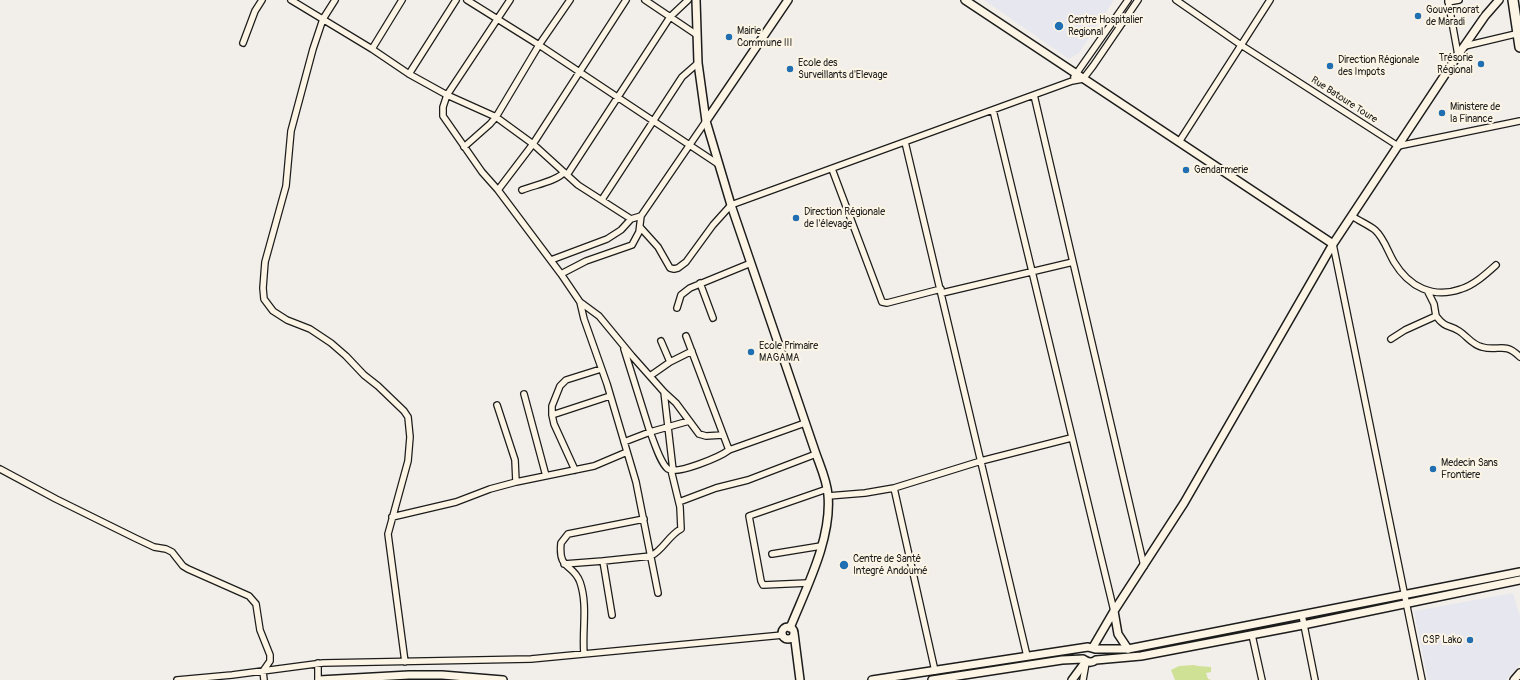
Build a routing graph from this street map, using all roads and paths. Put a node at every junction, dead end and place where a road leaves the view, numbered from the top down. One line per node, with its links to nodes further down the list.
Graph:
1 (262, 0): 30 (street)
2 (291, 0): 26 (street)
3 (336, 0): 26 (street)
4 (402, 0): 35 (street)
5 (456, 0): 39 (street)
6 (468, 0): 27 (street)
7 (510, 0): 27 (street)
8 (570, 0): 31 (street)
9 (626, 0): 38 (street)
10 (644, 0): 25 (street)
11 (688, 0): 25 (street)
12 (696, 0): 29 (street)
13 (788, 0): 48 (street)
14 (965, 0): 40 (street)
15 (1128, 0): 40 (street)
16 (1138, 0): 41 (street)
17 (1176, 0): 32 (street, Rue Batoure Toure)
18 (1270, 0): 32 (street)
19 (1459, 0): 23 (street)
20 (1499, 0): 33 (street)
21 (1512, 0): 22 (highway); 28 (highway)
22 (1517, 0): 24 (highway)
23 (1448, 1): 36 (street)
24 (1520, 11)
25 (670, 17): 29 (street); 44 (street)
26 (323, 19): 35 (street); 114 (street)
27 (497, 19): 31 (street); 42 (street)
28 (1519, 33): 33 (street); 34 (highway)
29 (697, 35): 37 (street)
30 (243, 43)
31 (539, 45): 38 (street); 46 (street)
32 (1241, 45): 51 (street); 54 (street, Rue Batoure Toure)
33 (1465, 46): 36 (street)
34 (1520, 47)
35 (372, 49): 39 (street)
36 (1458, 55): 54 (street)
37 (698, 63): 47 (street); 48 (street)
38 (579, 72): 44 (street); 52 (street)
39 (409, 74): 42 (street)
40 (1074, 77): 41 (street); 43 (street)
41 (1083, 79): 51 (street)
42 (447, 95): 46 (street); 55 (street)
43 (1034, 95): 45 (street); 69 (street)
44 (618, 98): 47 (street); 58 (street)
45 (993, 110): 50 (street); 72 (street)
46 (496, 117): 52 (street); 55 (street)
47 (652, 121): 53 (street); 61 (street)
48 (706, 121): 53 (street); 56 (street)
49 (1520, 121): 54 (street)
50 (905, 142): 57 (street); 75 (street)
51 (1179, 142): 67 (street)
52 (533, 144): 58 (street); 59 (street)
53 (690, 145): 56 (street); 63 (street)
54 (1398, 146): 64 (street)
55 (464, 147): 59 (street)
56 (718, 164): 62 (street)
57 (832, 169): 62 (street); 75 (street)
58 (566, 173): 60 (street); 61 (street)
59 (498, 190): 68 (street)
60 (522, 190)
61 (603, 200): 65 (street)
62 (731, 205): 66 (street); 70 (street)
63 (641, 216): 65 (street); 66 (street)
64 (1352, 216): 67 (street); 76 (street)
65 (631, 219): 68 (street)
66 (640, 227): 73 (street)
67 (1333, 244): 121 (street); 126 (street)
68 (551, 260): 73 (street)
69 (1074, 262): 72 (street); 121 (street)
70 (751, 263): 74 (street); 96 (street)
71 (1496, 265): 76 (street)
72 (1033, 271): 75 (street); 100 (street)
73 (561, 274): 77 (street)
74 (700, 283): 78 (street); 80 (street)
75 (941, 291): 105 (street)
76 (1428, 292): 79 (street)
77 (580, 302): 84 (street); 88 (street)
78 (677, 308)
79 (1436, 316): 82 (street); 86 (street)
80 (712, 318)
81 (686, 336): 85 (street)
82 (1391, 339)
83 (661, 341): 87 (street)
84 (623, 346): 89 (street); 98 (street)
85 (692, 351): 87 (street); 99 (street)
86 (1520, 357)
87 (670, 362): 89 (street)
88 (601, 369): 92 (street); 94 (street)
89 (650, 376): 90 (street)
90 (664, 392): 95 (street); 97 (street)
91 (524, 394): 109 (street)
92 (610, 396): 94 (street); 101 (street)
93 (497, 405): 110 (street)
94 (552, 415): 107 (street)
95 (689, 421): 97 (street); 99 (street)
96 (805, 423): 102 (street); 104 (street)
97 (668, 427): 98 (street); 108 (street)
98 (650, 432): 101 (street); 108 (street)
99 (723, 435): 102 (street)
100 (1071, 438): 105 (street); 128 (street)
101 (624, 442): 103 (street)
102 (729, 450): 108 (street)
103 (626, 452): 107 (street); 115 (street)
104 (816, 454): 112 (street); 113 (street)
105 (981, 461): 111 (street); 139 (street)
106 (0, 469): 144 (street)
107 (575, 470): 109 (street)
108 (672, 470): 113 (street)
109 (546, 476): 110 (street)
110 (516, 482): 114 (street)
111 (894, 488): 112 (street); 145 (street)
112 (828, 492): 116 (street); 124 (street)
113 (679, 502): 118 (street)
114 (392, 517): 142 (street)
115 (644, 519): 118 (street); 120 (street)
116 (822, 546): 117 (street); 124 (street)
117 (772, 554)
118 (652, 556): 119 (street); 125 (street)
119 (603, 561): 120 (street); 129 (street)
120 (564, 564): 137 (street)
121 (1144, 566): 128 (street)
122 (1520, 572): 126 (street)
123 (1520, 580): 127 (street)
124 (808, 583): 132 (street)
125 (658, 593)
126 (1404, 594): 127 (street); 130 (street)
127 (1406, 603): 131 (street); 158 (street)
128 (1114, 611): 135 (street); 136 (street)
129 (612, 615)
130 (1302, 615): 131 (street); 136 (street)
131 (1303, 625): 133 (street); 157 (street)
132 (792, 630): 134 (street); 138 (street)
133 (1252, 635): 141 (street); 156 (street)
134 (785, 637): 137 (street); 138 (street)
135 (1091, 648): 136 (street); 139 (street); 140 (street); 141 (street)
136 (1128, 649)
137 (584, 654): 142 (street)
138 (797, 654): 151 (street)
139 (1027, 656): 145 (street)
140 (1085, 660): 141 (street); 153 (street); 154 (street); 155 (street)
141 (1096, 660)
142 (405, 662): 143 (street)
143 (318, 663): 144 (street); 149 (street)
144 (263, 671): 147 (street); 148 (street)
145 (935, 671): 152 (street)
146 (1520, 674): 159 (street)
147 (177, 680)
148 (264, 680)
149 (321, 680): 150 (street)
150 (503, 680)
151 (800, 680)
152 (872, 680)
153 (932, 680)
154 (1072, 680)
155 (1083, 680)
156 (1262, 680)
157 (1315, 680)
158 (1422, 680)
159 (1514, 680)

